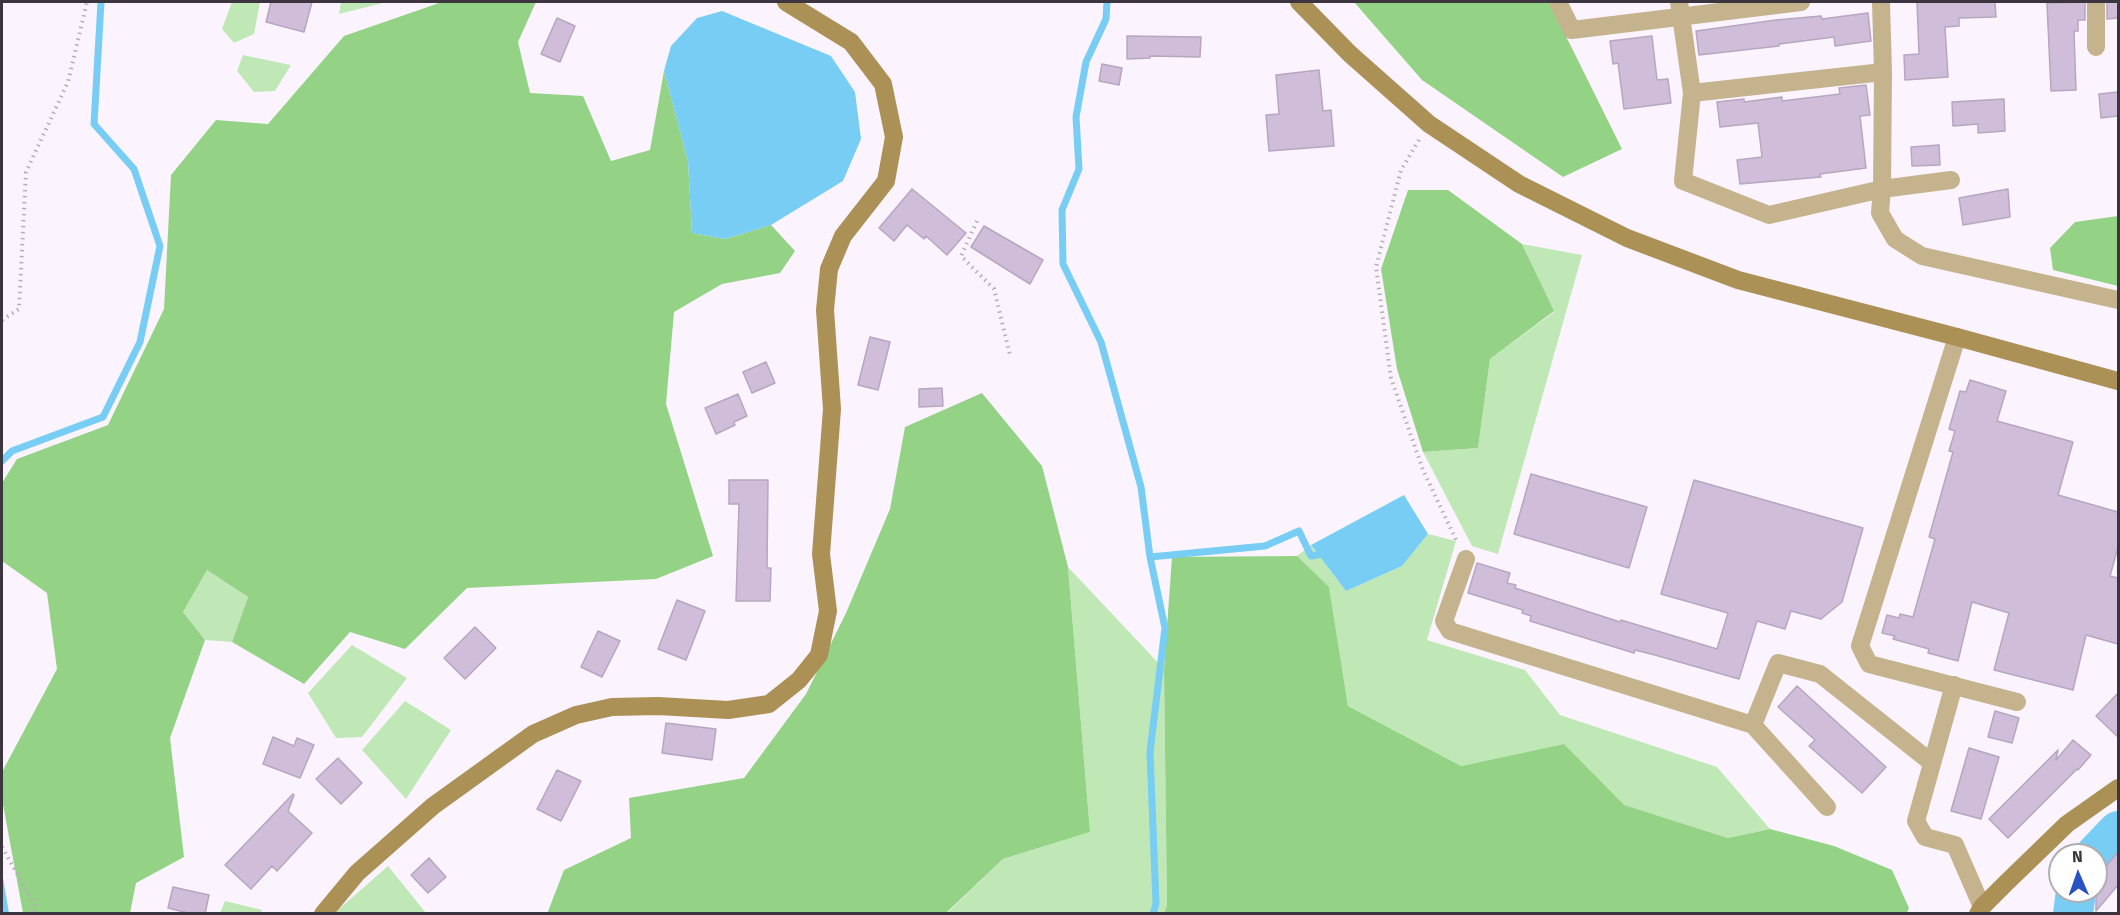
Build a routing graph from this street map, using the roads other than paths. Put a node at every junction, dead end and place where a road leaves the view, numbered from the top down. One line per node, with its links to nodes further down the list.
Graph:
1 (786, 2): 24 (street)
2 (1299, 2): 14 (street)
3 (1558, 2): 7 (street)
4 (1801, 2): 7 (street)
5 (1881, 2): 9 (street)
6 (2096, 2): 8 (street)
7 (1680, 10): 10 (street)
8 (2096, 47)
9 (1883, 72): 10 (street); 12 (street)
10 (1692, 93): 12 (street)
11 (1951, 180): 12 (street)
12 (1882, 189): 13 (street)
13 (2118, 300)
14 (1957, 336): 15 (street); 17 (street)
15 (2118, 381)
16 (1466, 559): 19 (street)
17 (1954, 685): 18 (street); 20 (street)
18 (2017, 702)
19 (1754, 725): 20 (street); 22 (street)
20 (1932, 763): 23 (street)
21 (2118, 789): 23 (street)
22 (1827, 807)
23 (1980, 910)
24 (323, 914)

